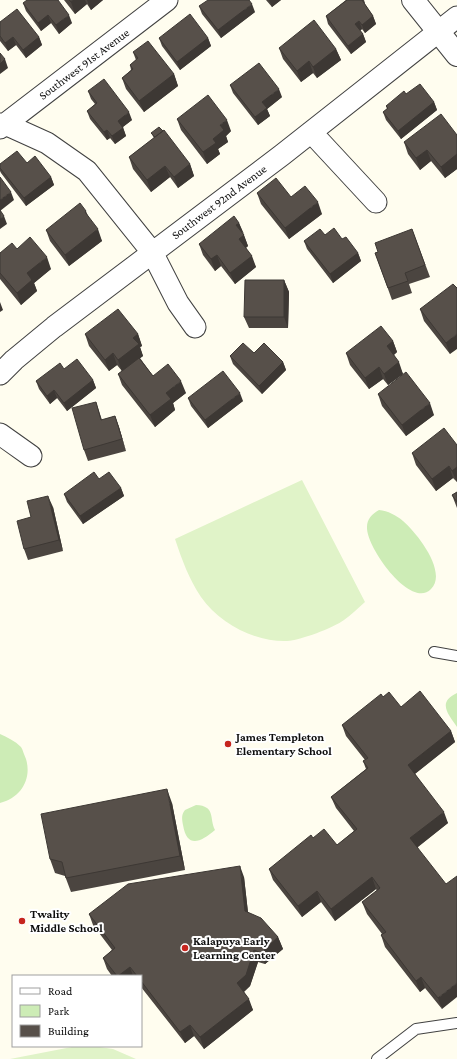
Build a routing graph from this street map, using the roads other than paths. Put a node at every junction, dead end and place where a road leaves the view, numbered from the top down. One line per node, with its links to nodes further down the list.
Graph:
1 (167, 0): 6 (street, Southwest 91st Avenue)
2 (413, 0): 4 (street)
3 (457, 17): 4 (street, Southwest 92nd Avenue)
4 (439, 31): 5 (street); 7 (street, Southwest 92nd Avenue)
5 (457, 55)
6 (2, 125): 9 (street)
7 (311, 132): 8 (street); 9 (street, Southwest 92nd Avenue)
8 (376, 202)
9 (152, 252): 10 (street); 11 (street, Southwest 92nd Avenue)
10 (195, 327)
11 (0, 374)
12 (0, 434): 13 (street)
13 (31, 456)
14 (434, 652): 15 (lane)
15 (457, 656)
16 (457, 1023): 17 (lane)
17 (377, 1059)

